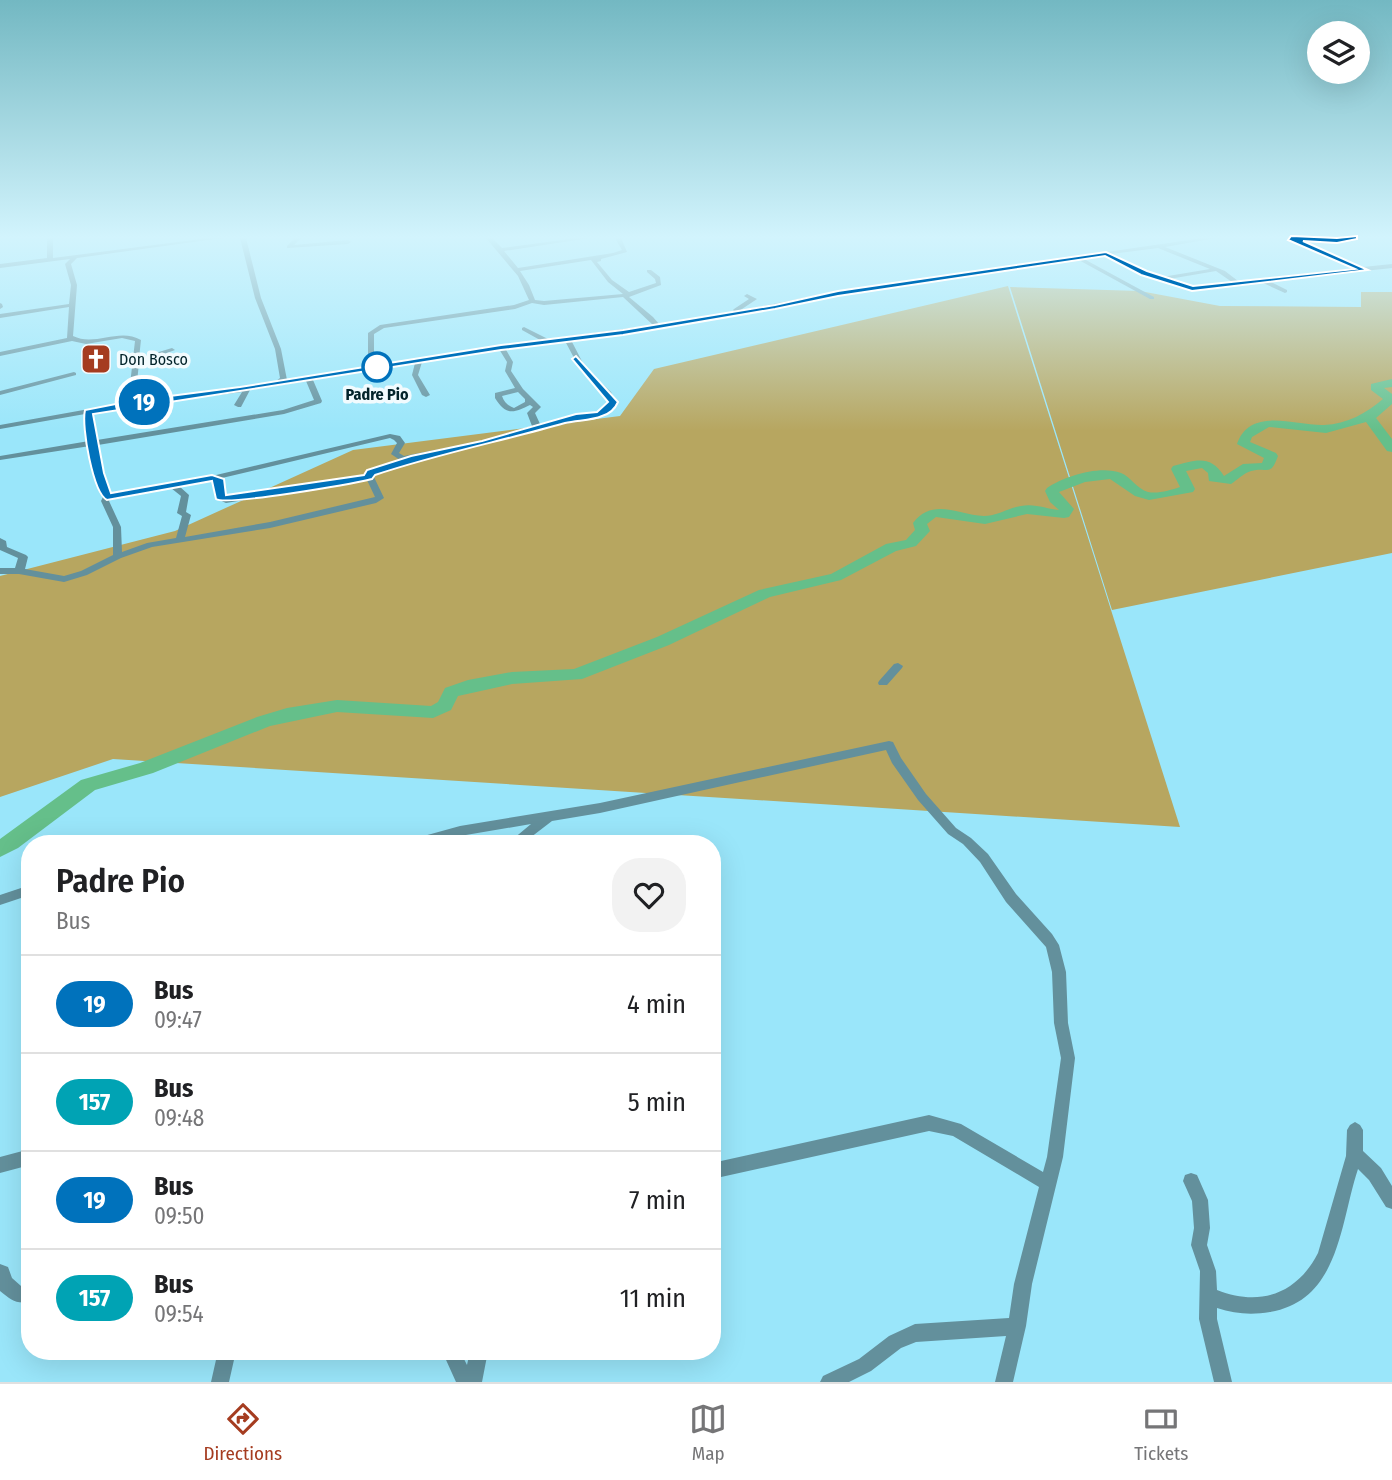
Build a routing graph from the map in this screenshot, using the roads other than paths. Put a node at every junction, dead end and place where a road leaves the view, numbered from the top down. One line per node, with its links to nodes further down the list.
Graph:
1 (260, 302): 26 (street)
2 (528, 302): 7 (street)
3 (632, 302): 12 (street)
4 (747, 302): 8 (street)
5 (789, 302): 8 (street)
6 (73, 305): 9 (street); 15 (street)
7 (487, 311): 10 (street); 11 (street)
8 (724, 315): 12 (street)
9 (0, 316)
10 (404, 321): 14 (street); 23 (street)
11 (497, 321)
12 (657, 327): 16 (street)
13 (524, 329): 17 (street)
14 (406, 330)
15 (71, 339): 20 (street); 21 (street)
16 (567, 339): 17 (street); 37 (street)
17 (546, 341): 18 (street)
18 (501, 347): 22 (street); 27 (street)
19 (172, 350): 21 (street)
20 (0, 354)
21 (138, 360): 32 (street)
22 (419, 361): 23 (street); 30 (street)
23 (371, 368): 25 (street)
24 (74, 374): 29 (street)
25 (309, 379): 26 (street); 39 (street)
26 (278, 383): 28 (street)
27 (519, 387): 31 (street); 31 (street)
28 (248, 388): 32 (street); 33 (street)
29 (0, 393)
30 (426, 395)
31 (528, 398): 37 (street)
32 (131, 404): 34 (street)
33 (238, 405)
34 (89, 412): 36 (street); 39 (street)
35 (0, 420): 36 (street)
36 (39, 421): 38 (street)
37 (536, 427): 41 (street)
38 (0, 428)
39 (93, 442): 40 (street); 45 (street)
40 (0, 458)
41 (415, 458): 42 (street); 43 (street)
42 (368, 477): 43 (street); 46 (street)
43 (212, 478): 44 (street)
44 (174, 486): 45 (street); 46 (street)
45 (107, 497): 48 (street)
46 (180, 539): 48 (street)
47 (0, 541): 50 (street)
48 (118, 556): 50 (street)
49 (0, 571): 50 (street)
50 (22, 571)
51 (898, 666): 52 (street)
52 (883, 683)
53 (548, 817): 54 (street); 55 (street); 64 (street)
54 (446, 835)
55 (525, 835)
56 (21, 893): 57 (street)
57 (0, 900)
58 (1355, 1130): 59 (street)
59 (1354, 1154): 65 (street); 68 (street)
60 (21, 1159): 61 (street)
61 (0, 1165)
62 (721, 1169): 64 (street)
63 (1191, 1181): 68 (street)
64 (1047, 1183): 69 (street)
65 (1392, 1201)
66 (0, 1272): 67 (street)
67 (21, 1295)
68 (1208, 1295): 78 (street)
69 (1017, 1326): 76 (street); 77 (street)
70 (225, 1360): 73 (street)
71 (455, 1360): 74 (street)
72 (478, 1360): 75 (street)
73 (220, 1382)
74 (466, 1382)
75 (473, 1382)
76 (829, 1382)
77 (1004, 1382)
78 (1223, 1382)

